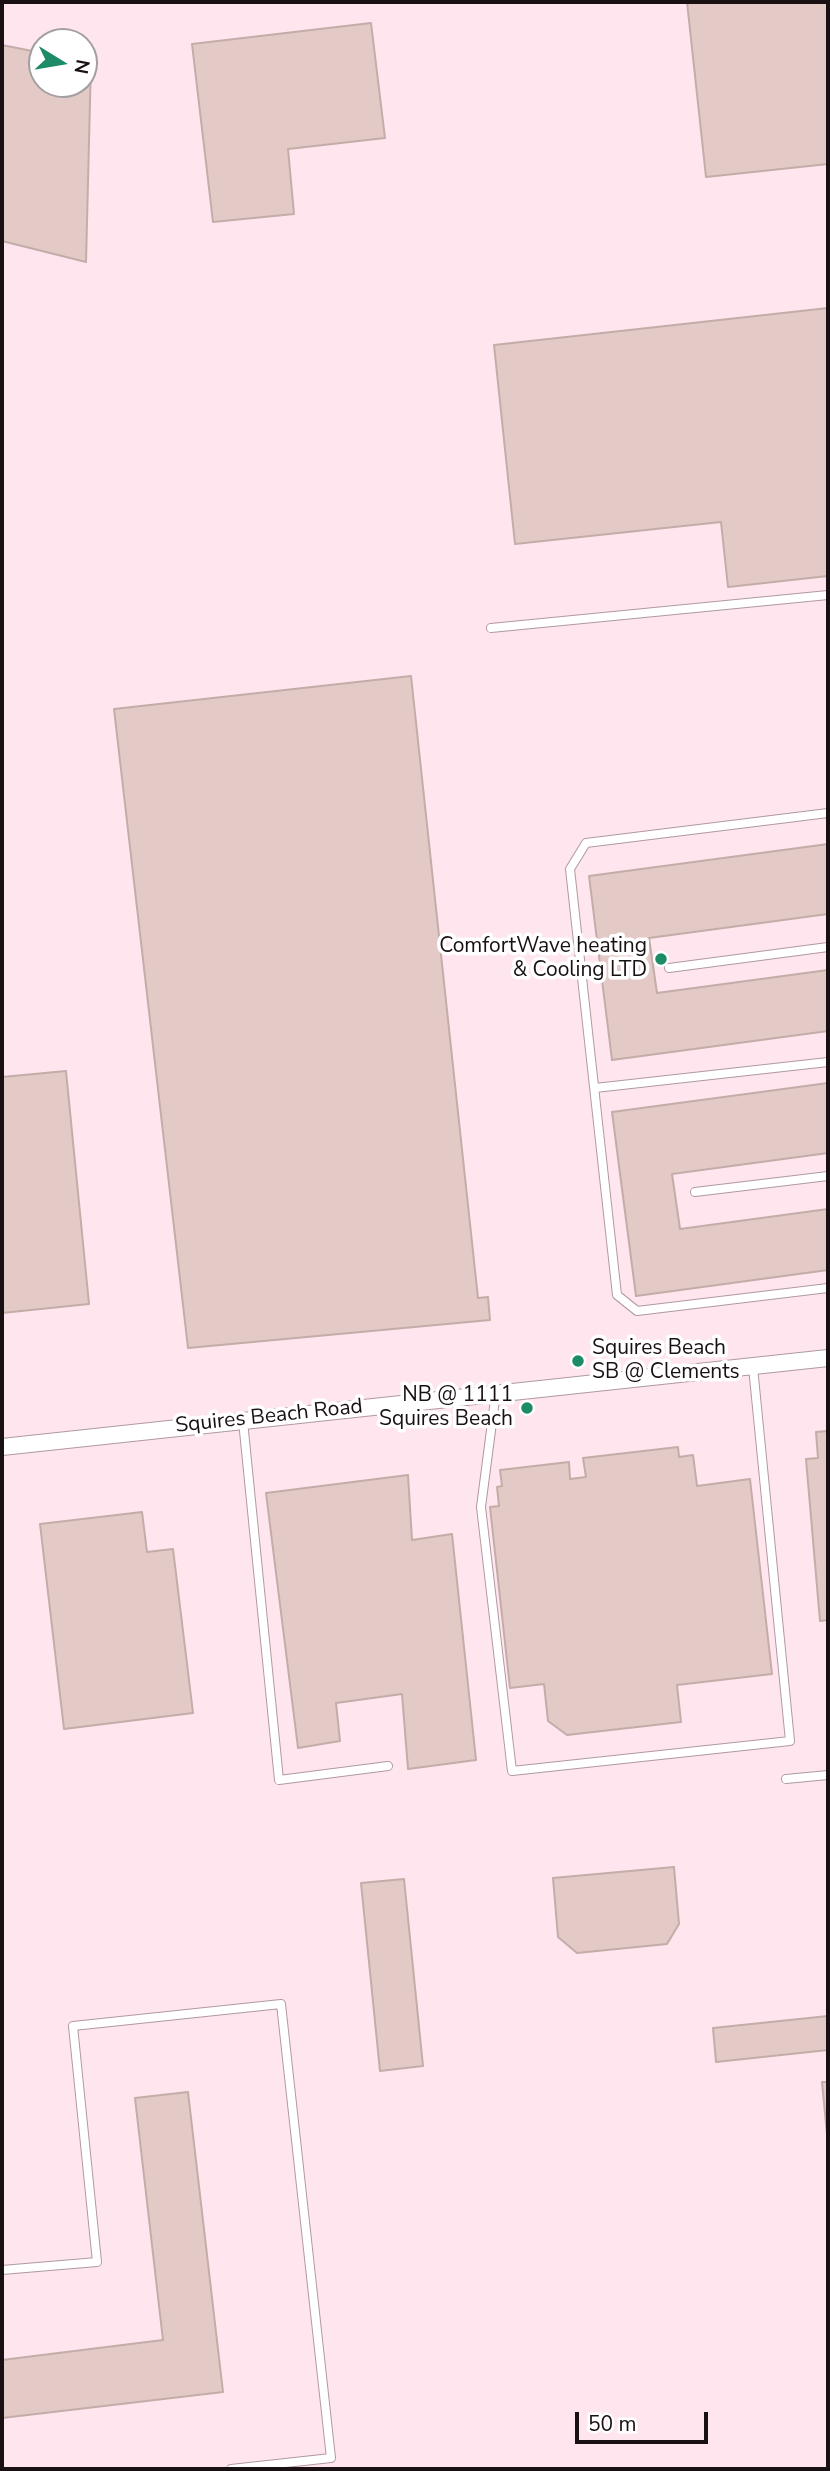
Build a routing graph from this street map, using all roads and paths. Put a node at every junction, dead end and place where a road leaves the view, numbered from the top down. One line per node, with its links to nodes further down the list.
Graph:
1 (828, 595): 2 (lane)
2 (491, 628)
3 (828, 813): 7 (lane)
4 (828, 947): 5 (lane)
5 (669, 968)
6 (828, 1062): 7 (lane)
7 (595, 1088): 10 (lane)
8 (828, 1176): 9 (lane)
9 (695, 1192)
10 (828, 1288)
11 (828, 1358): 12 (street, Squires Beach Road)
12 (754, 1367): 13 (street, Squires Beach Road); 13 (lane)
13 (496, 1392): 14 (street, Squires Beach Road)
14 (243, 1421): 15 (street, Squires Beach Road); 16 (lane)
15 (2, 1447)
16 (388, 1766)
17 (828, 1774): 18 (lane)
18 (786, 1779)
19 (2, 2270): 20 (lane)
20 (231, 2469)

